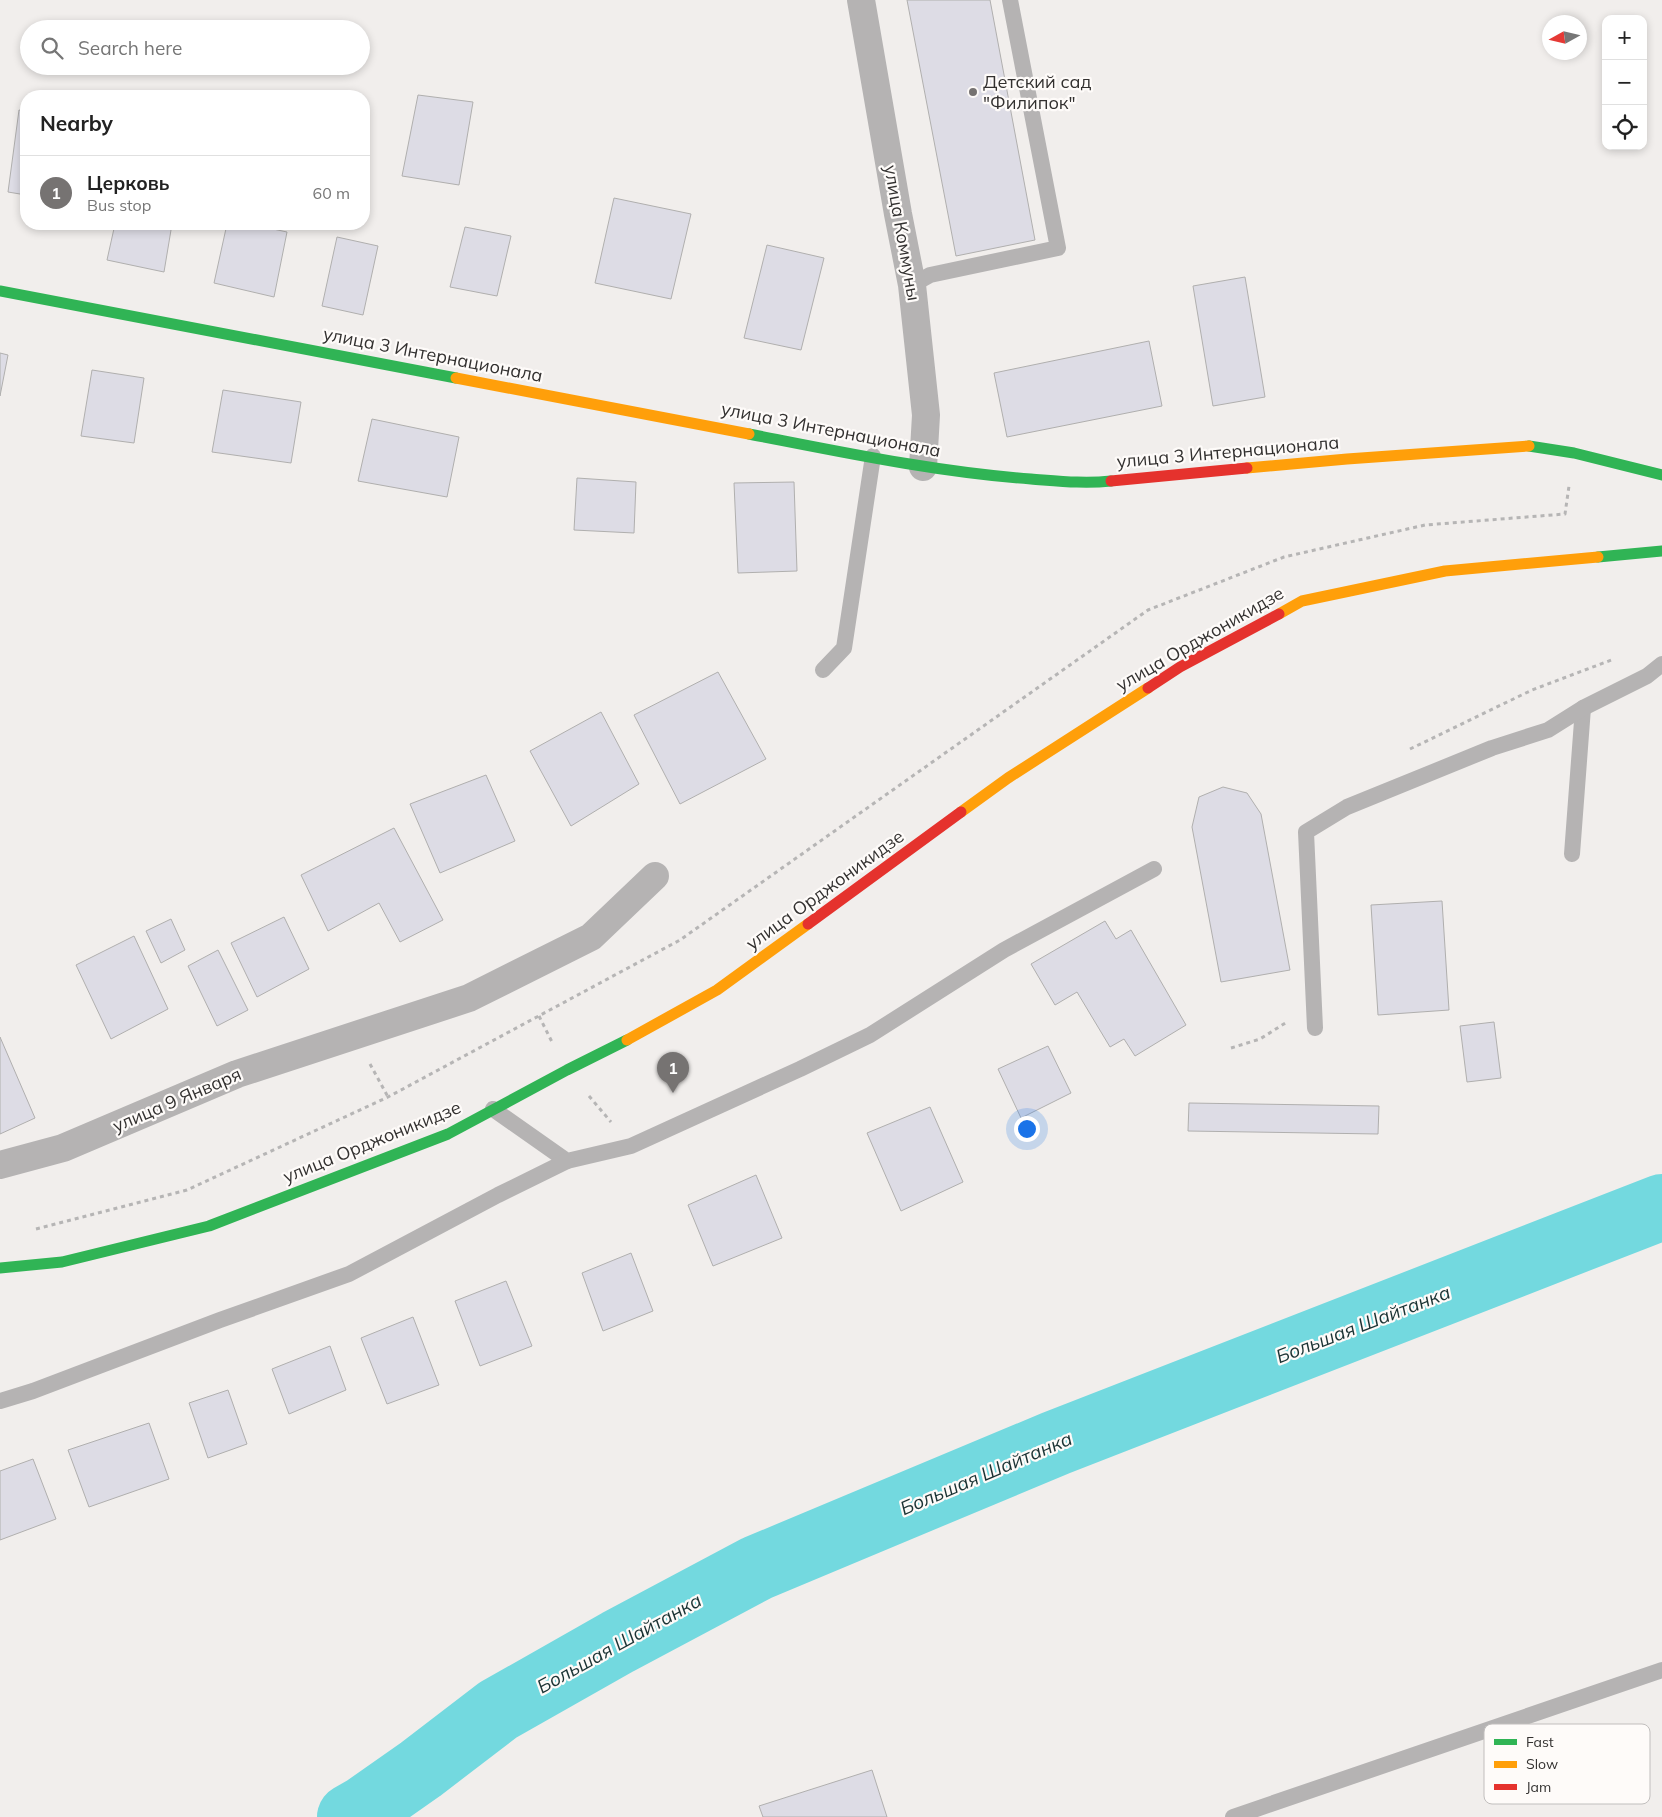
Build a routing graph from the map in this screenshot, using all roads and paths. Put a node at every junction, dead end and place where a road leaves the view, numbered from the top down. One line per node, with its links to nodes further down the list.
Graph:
1 (861, 0): 3 (street, улица Коммуны)
2 (1010, 0): 3 (lane)
3 (912, 285): 7 (street, улица Коммуны)
4 (0, 291): 6 (main road, улица 3 Интернационала)
5 (1574, 453): 7 (main road, улица 3 Интернационала); 8 (main road, улица 3 Интернационала); 20 (path)
6 (873, 456): 7 (main road, улица 3 Интернационала); 11 (lane)
7 (923, 467)
8 (1662, 476)
9 (1662, 551): 17 (main road, улица Орджоникидзе)
10 (1662, 664): 12 (lane)
11 (823, 670)
12 (1583, 708): 13 (lane); 16 (lane)
13 (1572, 854)
14 (1154, 869): 18 (lane)
15 (655, 876): 19 (street, улица 9 Января)
16 (1315, 1028)
17 (493, 1109): 18 (lane); 21 (main road, улица Орджоникидзе)
18 (567, 1161): 22 (lane)
19 (0, 1165)
20 (36, 1229)
21 (0, 1268)
22 (0, 1401)
23 (1662, 1670): 24 (lane)
24 (1504, 1724)
25 (1484, 1731): 26 (lane)
26 (1233, 1817)

